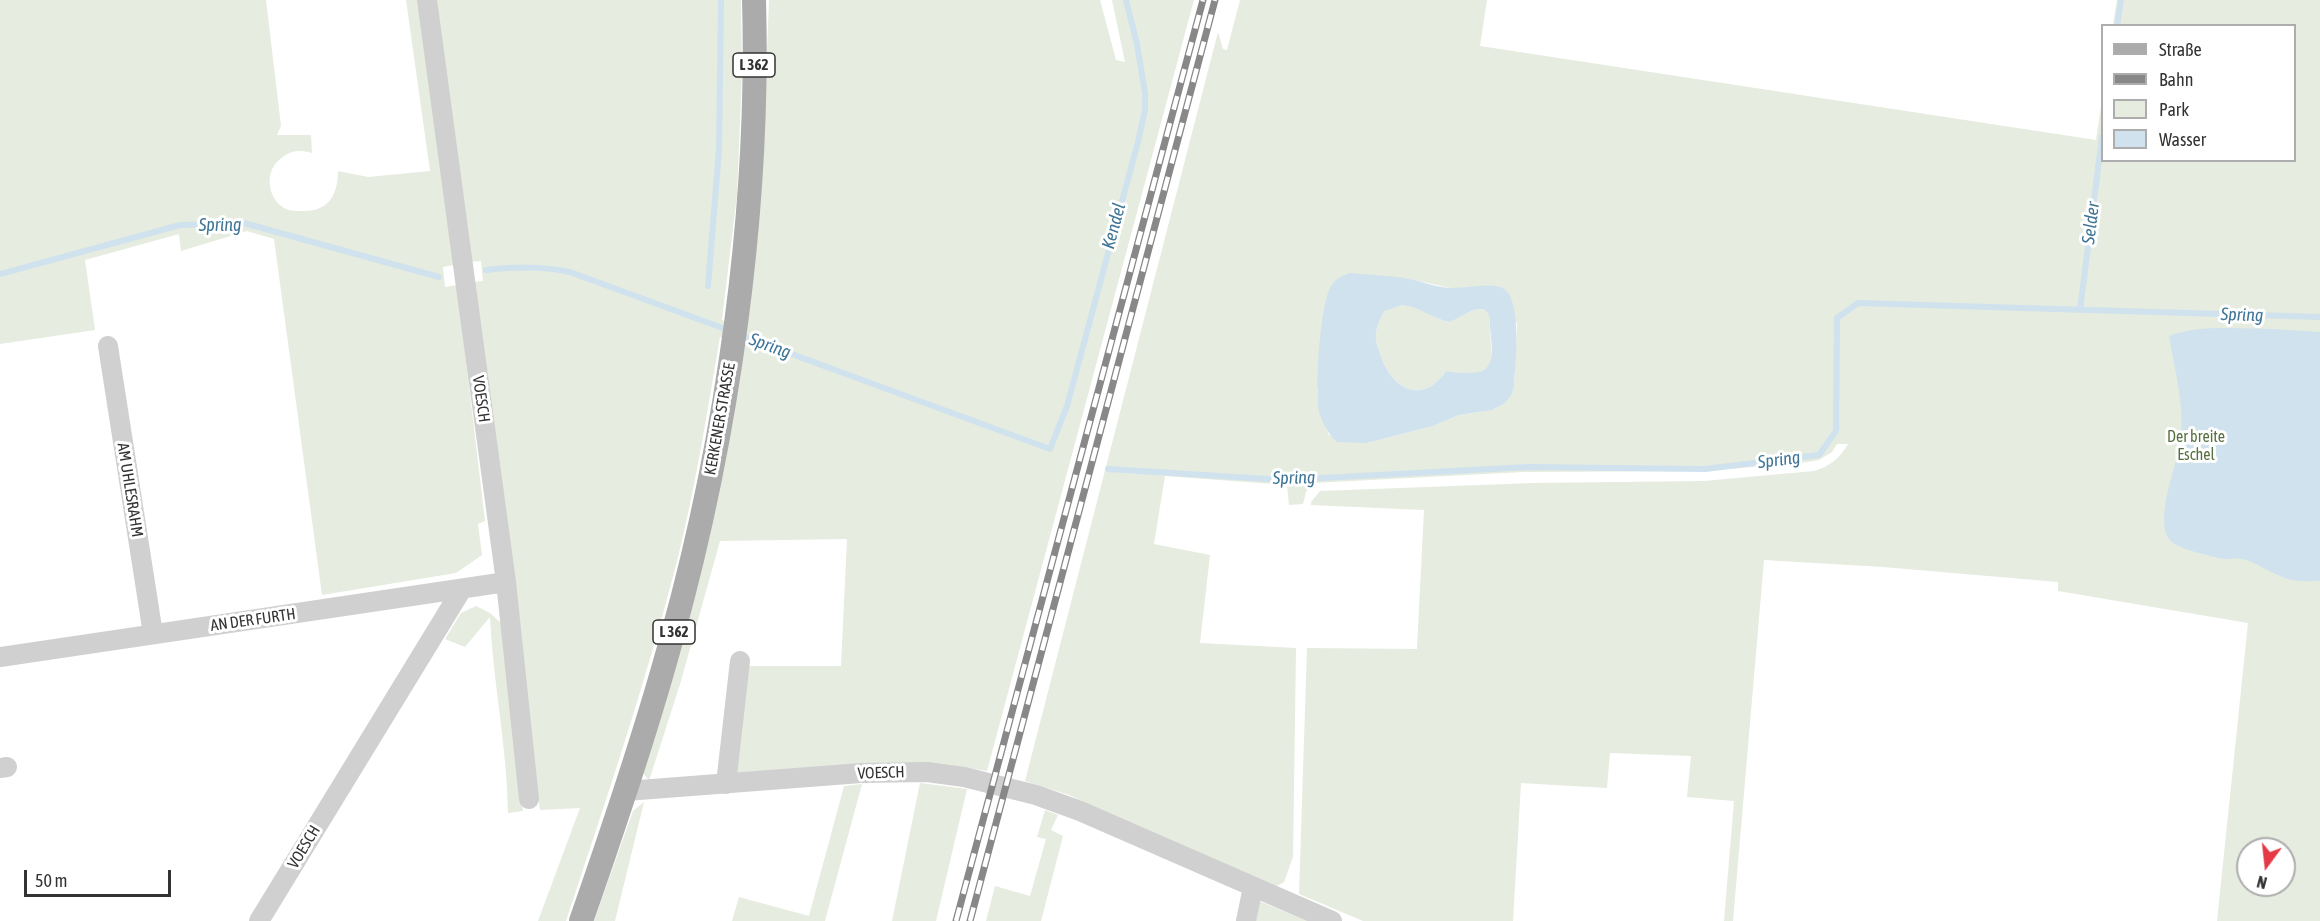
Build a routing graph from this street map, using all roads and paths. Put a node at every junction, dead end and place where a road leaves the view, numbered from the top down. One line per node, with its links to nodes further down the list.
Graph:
1 (427, 0): 4 (street, VOESCH)
2 (754, 0): 10 (main road, KERKENER STRASSE / L 362)
3 (108, 346): 6 (street, AM UHLESRAHM)
4 (506, 582): 5 (street, AN DER FURTH); 11 (street, VOESCH)
5 (462, 589): 6 (street, AN DER FURTH); 13 (street, VOESCH)
6 (153, 634): 7 (street, AN DER FURTH)
7 (0, 657)
8 (740, 661): 9 (street)
9 (726, 784): 10 (street, VOESCH); 12 (street, VOESCH)
10 (626, 791): 14 (main road, L 362)
11 (529, 799)
12 (1253, 887): 15 (street); 16 (street, VOESCH)
13 (259, 921)
14 (581, 921)
15 (1246, 921)
16 (1332, 921)

